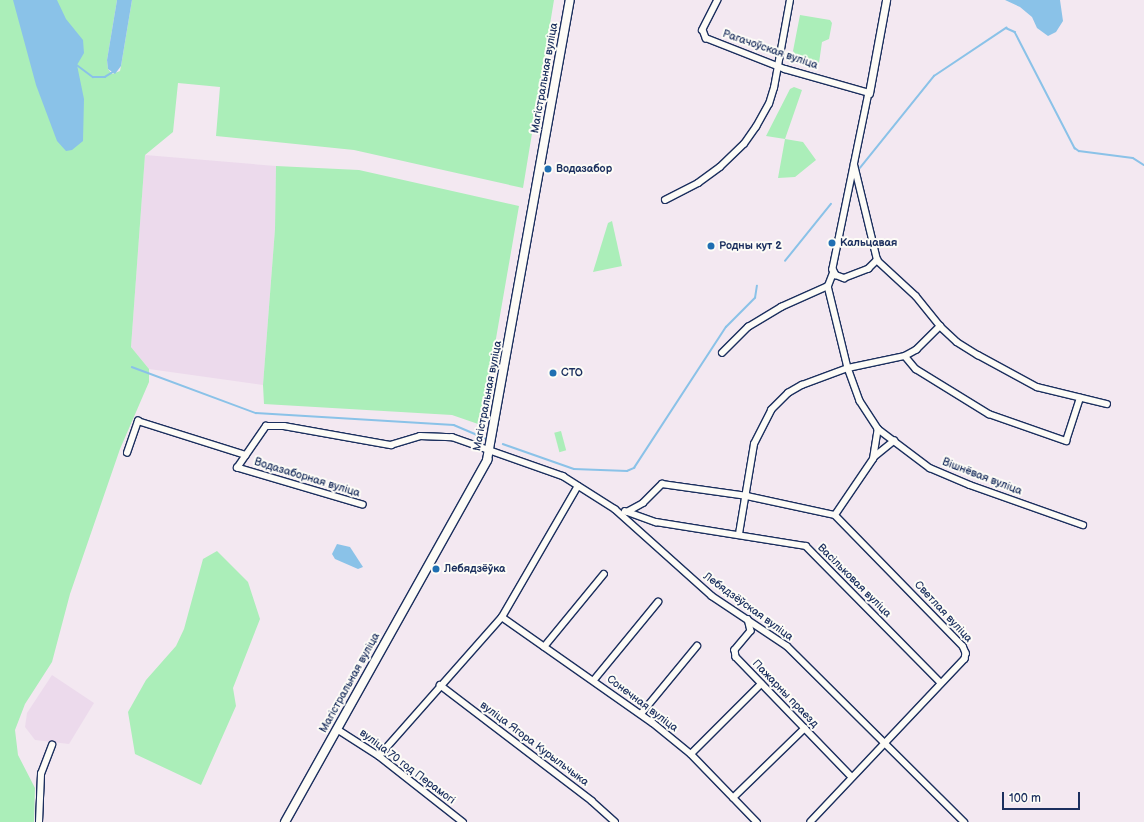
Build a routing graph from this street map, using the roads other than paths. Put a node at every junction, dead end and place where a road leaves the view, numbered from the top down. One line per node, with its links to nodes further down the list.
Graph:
1 (570, 0): 20 (main road, Магістральная вуліца)
2 (718, 0): 5 (street, Рагачоўская вуліца)
3 (790, 0): 5 (street)
4 (886, 0): 6 (street)
5 (778, 66): 6 (street, Рагачоўская вуліца); 8 (street)
6 (869, 92): 7 (street)
7 (854, 166): 9 (street); 10 (street)
8 (665, 200)
9 (877, 260): 10 (street); 12 (street)
10 (834, 273): 11 (street)
11 (828, 286): 13 (street); 15 (street, Вішнёвая вуліца)
12 (940, 326): 14 (street); 16 (street)
13 (722, 353)
14 (905, 356): 15 (street); 16 (street)
15 (848, 368): 18 (street, Вішнёвая вуліца); 25 (street)
16 (1080, 398): 17 (street)
17 (1107, 404)
18 (878, 429): 19 (street, Вішнёвая вуліца); 23 (street)
19 (894, 441): 23 (street); 31 (street, Вішнёвая вуліца)
20 (489, 452): 22 (street, Водазаборная вуліца); 24 (street, Лебядзёўская вуліца); 46 (main road, Магістральная вуліца)
21 (127, 453): 22 (street, Водазаборная вуліца)
22 (246, 455): 26 (street, Водазаборная вуліца)
23 (873, 459): 29 (street)
24 (578, 486): 27 (street, Лебядзёўская вуліца); 36 (street)
25 (747, 496): 28 (street); 29 (street); 33 (street)
26 (363, 505)
27 (615, 509): 28 (street, Васільковая вуліца); 32 (street, Лебядзёўская вуліца)
28 (627, 512): 30 (street, Васільковая вуліца)
29 (834, 515): 41 (street, Светлая вуліца)
30 (641, 518): 32 (street); 33 (street, Васільковая вуліца)
31 (1083, 525)
32 (635, 527): 37 (street, Лебядзёўская вуліца)
33 (739, 534): 41 (street, Васільковая вуліца)
34 (604, 574): 38 (street)
35 (658, 602): 40 (street)
36 (502, 617): 38 (street, Сонечная вуліца); 43 (street)
37 (748, 619): 42 (street, Пажарны праезд); 47 (street, Лебядзёўская вуліца)
38 (544, 646): 40 (street, Сонечная вуліца)
39 (697, 646): 44 (street)
40 (594, 680): 44 (street, Сонечная вуліца)
41 (941, 683): 47 (street, Светлая вуліца)
42 (761, 684): 45 (street, Пажарны праезд); 49 (street)
43 (440, 685): 50 (street); 56 (street, вуліца Ягора Курыльчыка)
44 (641, 714): 49 (street, Сонечная вуліца)
45 (804, 728): 51 (street, Пажарны праезд); 52 (street)
46 (337, 729): 50 (street, вуліца 70 год Перамогі); 54 (main road, Магістральная вуліца)
47 (884, 743): 51 (street, Светлая вуліца); 59 (street, Лебядзёўская вуліца)
48 (52, 745): 53 (street)
49 (691, 754): 52 (street, Сонечная вуліца)
50 (379, 756): 55 (street, вуліца 70 год Перамогі)
51 (852, 777): 58 (street, Светлая вуліца)
52 (733, 798): 57 (street, Сонечная вуліца)
53 (39, 822)
54 (285, 822)
55 (463, 822)
56 (615, 822)
57 (757, 822)
58 (811, 822)
59 (964, 822)

